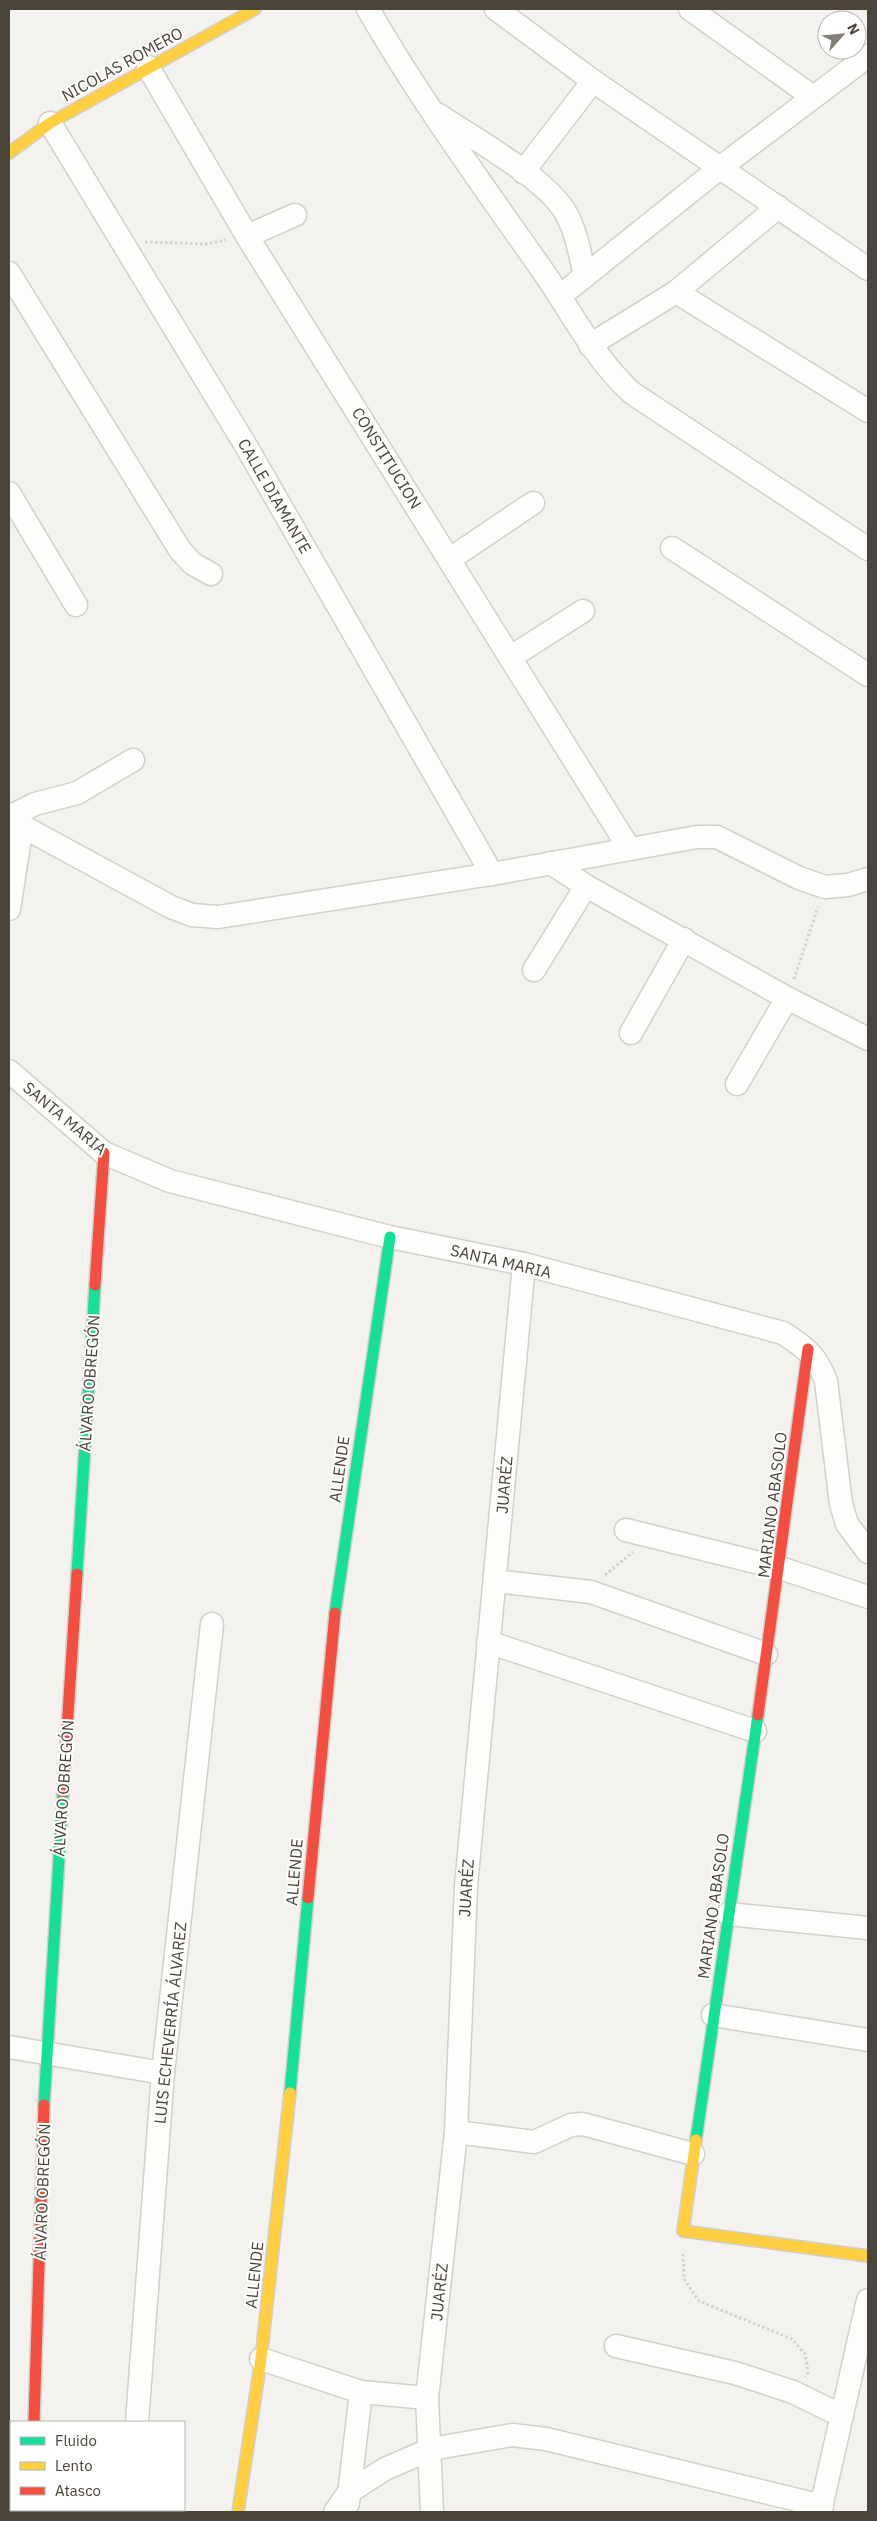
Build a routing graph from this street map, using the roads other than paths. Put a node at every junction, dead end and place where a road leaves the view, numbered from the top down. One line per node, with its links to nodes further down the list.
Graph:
1 (255, 9): 6 (street, NICOLAS ROMERO)
2 (368, 9): 9 (street)
3 (496, 9): 7 (street)
4 (690, 9): 8 (street)
5 (868, 56): 8 (street)
6 (148, 67): 10 (street, NICOLAS ROMERO); 16 (street, CONSTITUCION)
7 (593, 81): 12 (street); 13 (street)
8 (813, 96): 12 (street)
9 (428, 107): 13 (street); 21 (street)
10 (50, 123): 11 (street, NICOLAS ROMERO); 38 (street, CALLE DIAMANTE)
11 (9, 153)
12 (721, 167): 14 (street); 19 (street)
13 (523, 172): 19 (street)
14 (778, 206): 17 (street); 20 (street)
15 (295, 215): 16 (street)
16 (248, 236): 28 (street, CONSTITUCION)
17 (868, 269)
18 (9, 273): 29 (street)
19 (584, 276): 21 (street)
20 (676, 292): 22 (street); 23 (street)
21 (560, 296): 22 (street)
22 (590, 345): 27 (street)
23 (868, 411)
24 (9, 493): 30 (street)
25 (534, 504): 28 (street)
26 (672, 548): 33 (street)
27 (868, 549)
28 (450, 559): 32 (street, CONSTITUCION)
29 (211, 574)
30 (76, 605)
31 (583, 611): 32 (street)
32 (511, 657): 36 (street, CONSTITUCION)
33 (868, 675)
34 (133, 760): 35 (street)
35 (13, 820): 38 (street); 41 (street)
36 (629, 848): 37 (street); 39 (street)
37 (551, 863): 38 (street); 40 (street)
38 (492, 874)
39 (868, 879)
40 (586, 886): 42 (street); 43 (street)
41 (9, 909)
42 (684, 939): 44 (street); 45 (street)
43 (534, 970)
44 (787, 998): 46 (street); 48 (street)
45 (631, 1033)
46 (868, 1039)
47 (9, 1071): 49 (street, SANTA MARIA)
48 (737, 1084)
49 (104, 1154): 50 (street, SANTA MARIA); 67 (street, ÁLVARO OBREGÓN)
50 (390, 1237): 51 (street, SANTA MARIA); 75 (street, ALLENDE)
51 (524, 1264): 52 (street, SANTA MARIA); 56 (street, JUARÉZ)
52 (808, 1349): 54 (street, SANTA MARIA); 55 (street, MARIANO ABASOLO)
53 (626, 1530): 55 (street)
54 (868, 1552)
55 (780, 1568): 57 (street); 60 (street, MARIANO ABASOLO)
56 (495, 1581): 59 (street, JUARÉZ); 60 (street)
57 (868, 1597)
58 (212, 1624): 68 (street, LUIS ECHEVERRÍA ÁLVAREZ)
59 (488, 1642): 61 (street); 69 (street, JUARÉZ)
60 (766, 1654): 61 (street, MARIANO ABASOLO)
61 (755, 1731): 62 (street, MARIANO ABASOLO)
62 (728, 1914): 63 (street); 64 (street, MARIANO ABASOLO)
63 (868, 1928)
64 (713, 2015): 65 (street); 70 (street, MARIANO ABASOLO)
65 (868, 2040)
66 (9, 2047): 67 (street)
67 (46, 2053): 68 (street); 79 (street, ÁLVARO OBREGÓN)
68 (163, 2073): 80 (street, LUIS ECHEVERRÍA ÁLVAREZ)
69 (456, 2132): 70 (street); 77 (street, JUARÉZ)
70 (693, 2154): 71 (street, MARIANO ABASOLO)
71 (868, 2256)
72 (868, 2300): 74 (street)
73 (616, 2346): 78 (street)
74 (863, 2348): 78 (street)
75 (262, 2359): 76 (street); 86 (street, ALLENDE)
76 (361, 2392): 77 (street); 82 (street)
77 (427, 2398): 81 (street, JUARÉZ)
78 (842, 2416): 83 (street)
79 (34, 2421)
80 (137, 2421)
81 (431, 2449): 82 (street); 83 (street); 88 (street, JUARÉZ)
82 (348, 2502): 87 (street)
83 (821, 2509)
84 (9, 2511): 85 (street)
85 (15, 2512)
86 (238, 2512)
87 (335, 2512)
88 (432, 2512)

